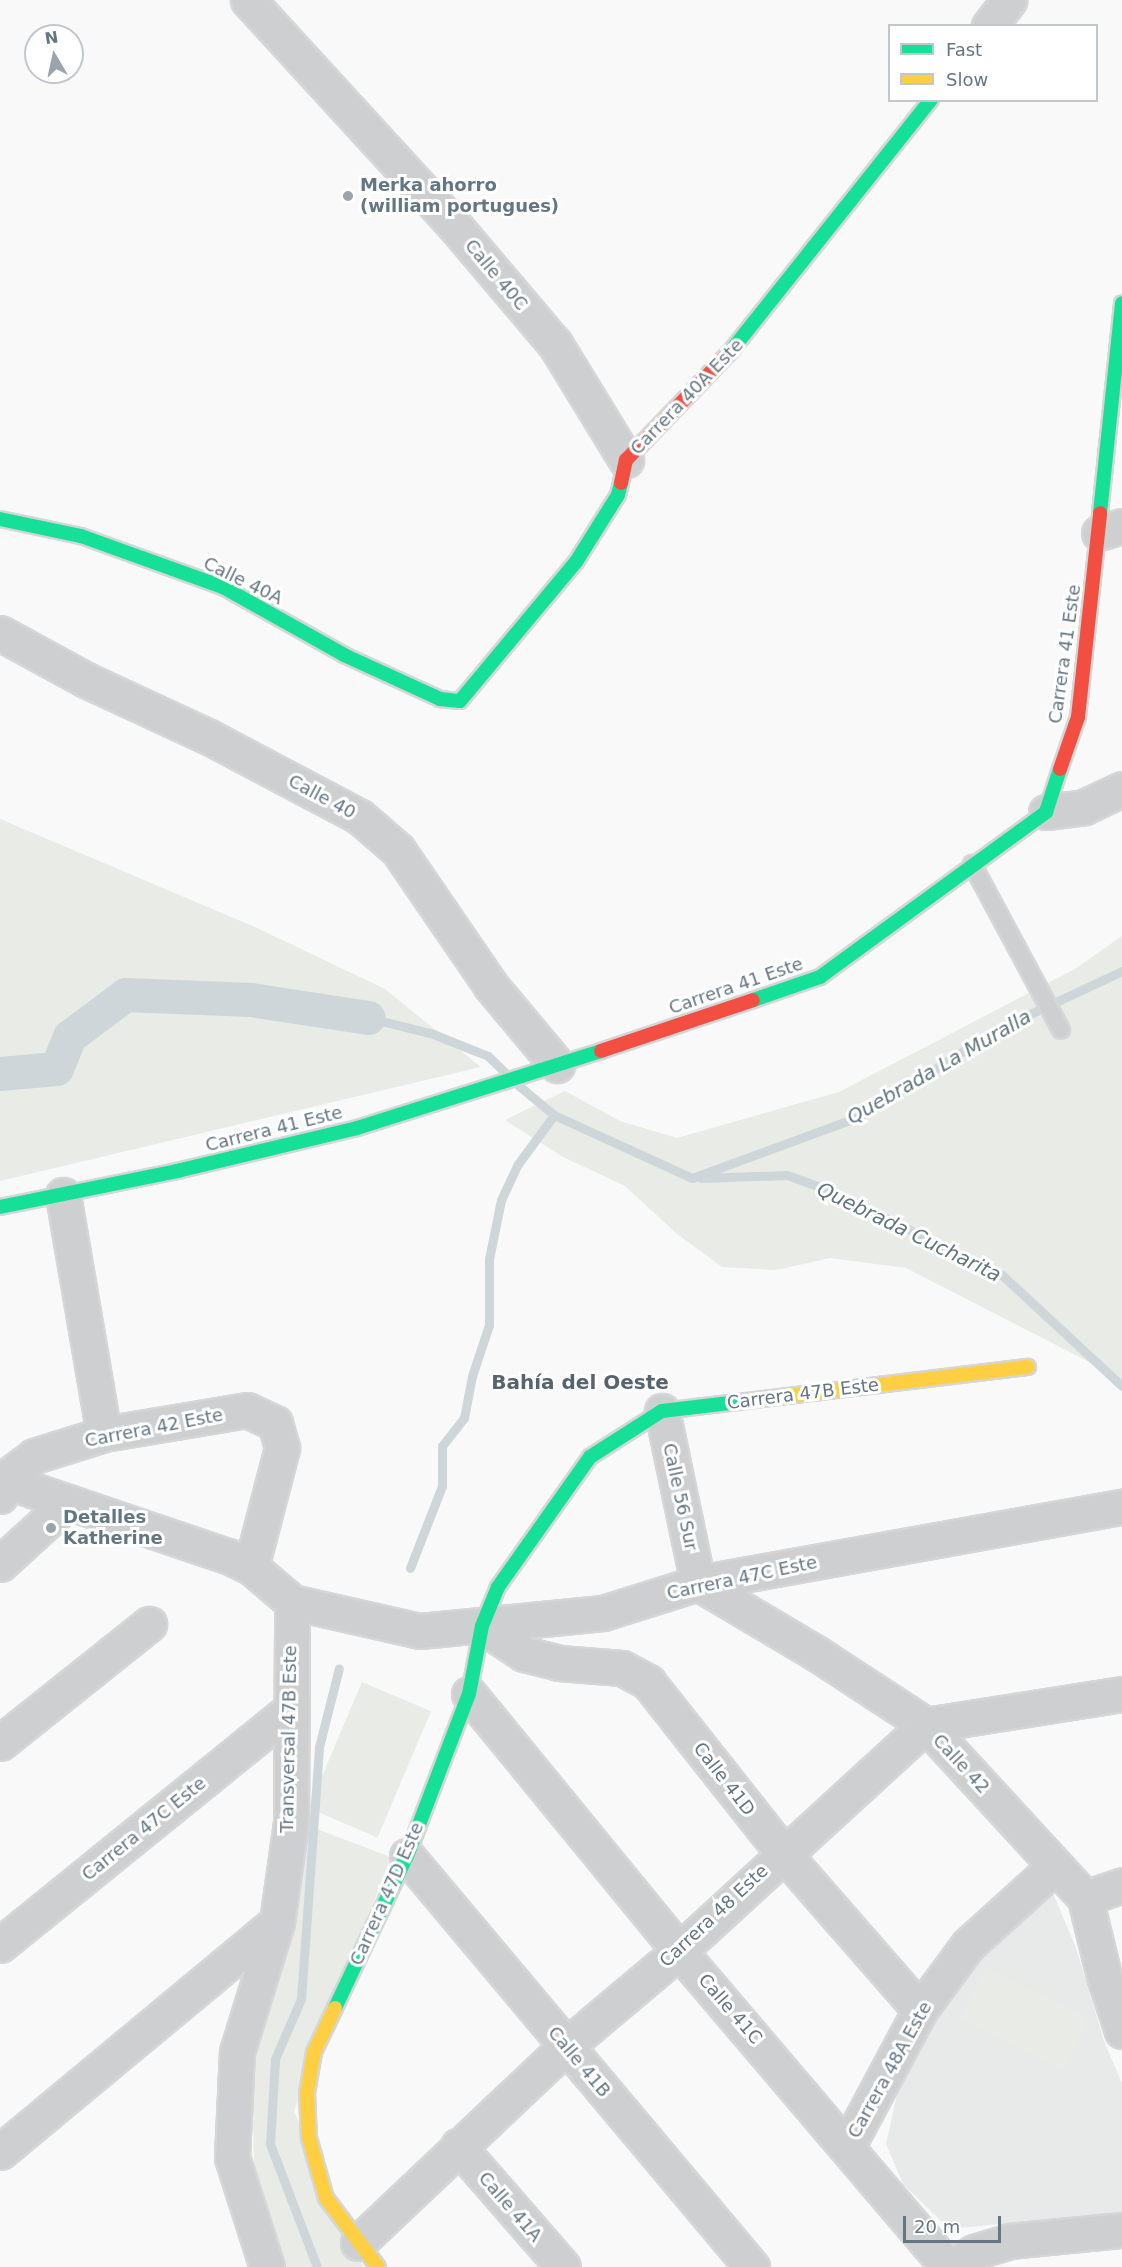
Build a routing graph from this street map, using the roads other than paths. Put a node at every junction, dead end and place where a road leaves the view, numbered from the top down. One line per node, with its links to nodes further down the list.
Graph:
1 (248, 0): 6 (street, Calle 40C)
2 (1010, 0): 3 (street)
3 (992, 24)
4 (929, 102): 6 (street, Carrera 40A Este)
5 (1122, 303): 8 (street, Carrera 41 Este)
6 (626, 460): 10 (street, Carrera 40A Este)
7 (0, 519): 10 (street, Calle 40A)
8 (1111, 529): 12 (street, Carrera 41 Este)
9 (0, 633): 15 (street, Calle 40)
10 (460, 702)
11 (1122, 789): 12 (street)
12 (1046, 812): 13 (street, Carrera 41 Este)
13 (972, 864): 14 (lane); 15 (street, Carrera 41 Este)
14 (1061, 1030)
15 (545, 1070): 16 (street, Carrera 41 Este)
16 (63, 1196): 17 (street, Carrera 41 Este); 20 (street)
17 (0, 1207)
18 (1028, 1368): 19 (street, Carrera 47B Este)
19 (662, 1411): 21 (street, Carrera 47B Este); 27 (street, Calle 56 Sur)
20 (104, 1434): 22 (street, Carrera 42 Este); 26 (street, Carrera 42 Este)
21 (590, 1457): 30 (street, Carrera 47D Este)
22 (1, 1485): 23 (street)
23 (68, 1502): 25 (street); 26 (street)
24 (1122, 1507): 27 (street, Carrera 47C Este)
25 (0, 1564)
26 (251, 1567): 28 (street)
27 (698, 1583): 30 (street, Carrera 47C Este); 34 (street, Calle 42)
28 (292, 1602): 30 (street, Carrera 47C Este); 33 (street, Transversal 47B Este)
29 (149, 1624): 35 (street)
30 (482, 1626): 31 (street, Carrera 47D Este); 36 (street, Calle 41D)
31 (469, 1694): 37 (street, Carrera 47D Este); 43 (street, Calle 41C)
32 (1122, 1694): 34 (street)
33 (288, 1712): 41 (street, Transversal 47B Este); 42 (street, Carrera 47C Este)
34 (926, 1725): 36 (street, Carrera 48 Este); 38 (street, Calle 42)
35 (0, 1743)
36 (783, 1853): 43 (street, Carrera 48 Este); 44 (street, Calle 41D)
37 (407, 1856): 46 (street, Calle 41B); 51 (street, Carrera 47D Este)
38 (1055, 1866): 40 (street, Calle 42); 44 (street, Carrera 48A Este)
39 (1122, 1885): 40 (street)
40 (1085, 1898): 45 (street, Calle 42)
41 (277, 1922): 49 (street); 52 (street, Transversal 47B Este)
42 (0, 1945)
43 (679, 1951): 46 (street, Carrera 48 Este); 47 (street, Calle 41C)
44 (920, 2010): 47 (street, Carrera 48A Este)
45 (1122, 2031)
46 (565, 2046): 48 (street, Carrera 48 Este); 54 (street, Calle 41B)
47 (848, 2145): 55 (street, Calle 41C)
48 (458, 2146): 51 (street, Carrera 48 Este); 53 (street, Calle 41A)
49 (0, 2152)
50 (1122, 2230): 55 (street)
51 (368, 2255)
52 (267, 2267)
53 (563, 2267)
54 (752, 2267)
55 (950, 2267)

